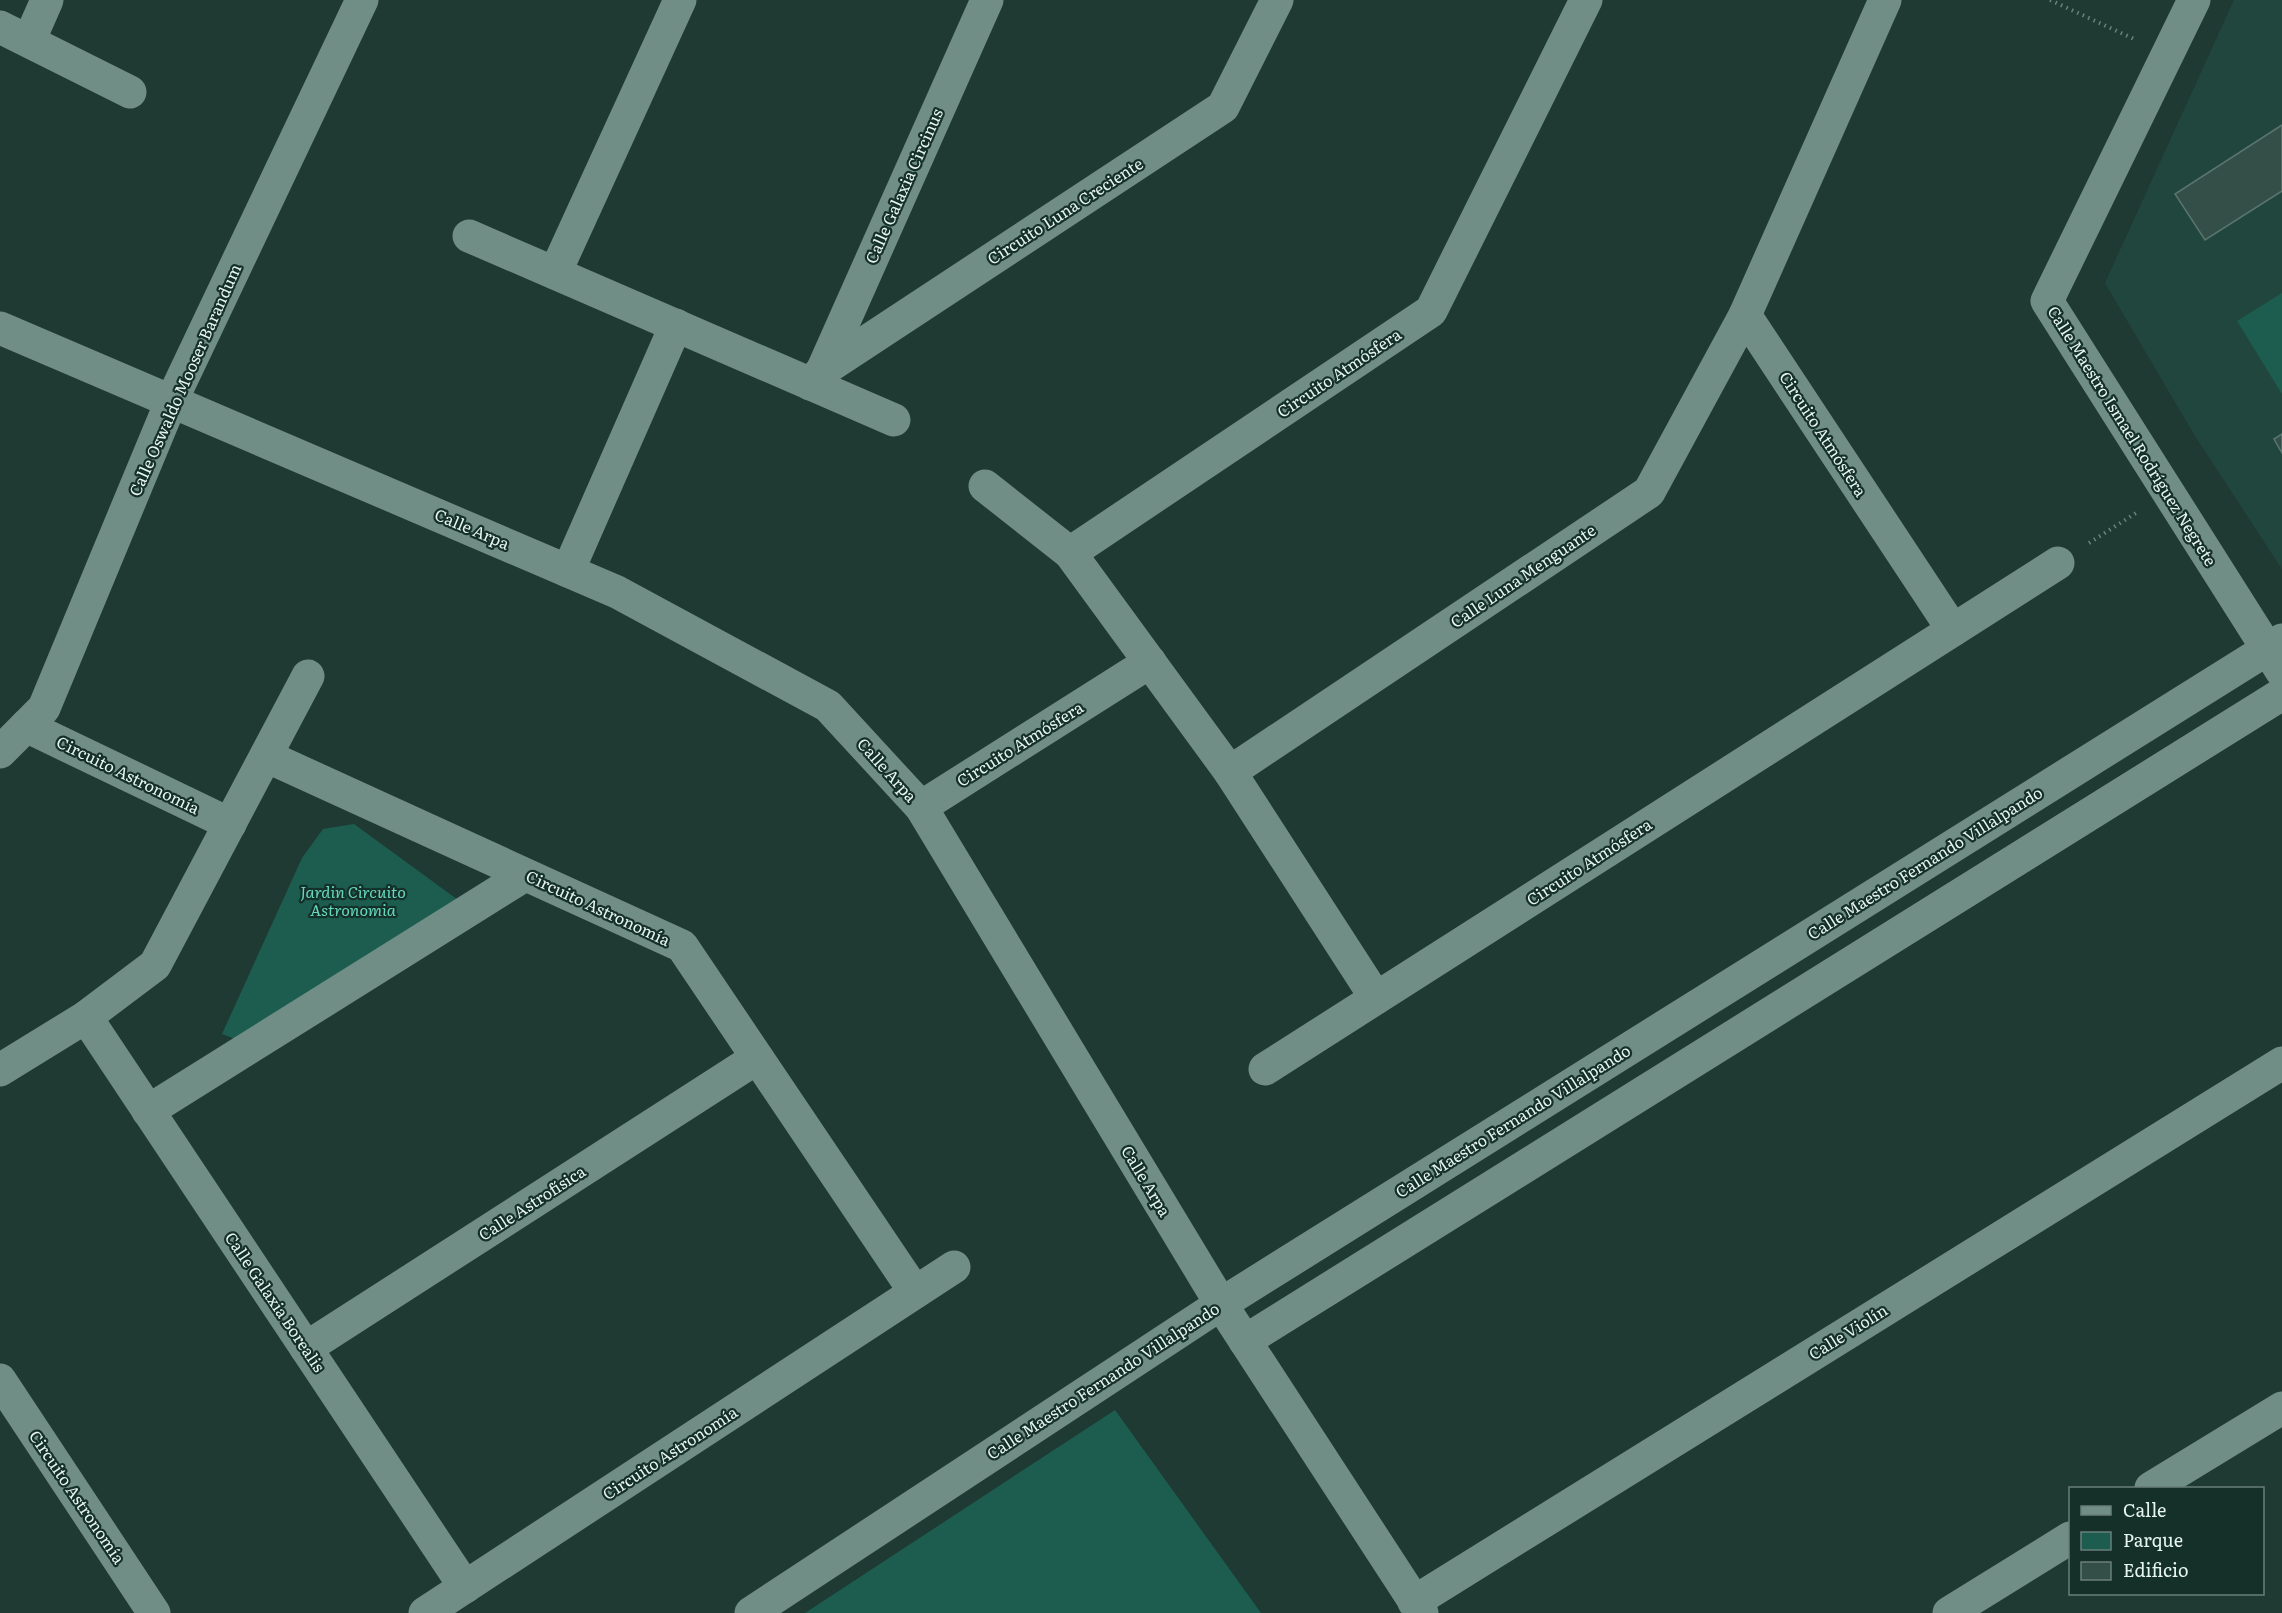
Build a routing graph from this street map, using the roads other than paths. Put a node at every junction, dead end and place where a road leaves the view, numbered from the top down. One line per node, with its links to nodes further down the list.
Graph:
1 (47, 0): 10 (street)
2 (362, 0): 18 (street, Calle Oswaldo Mooser Barandum)
3 (680, 0): 13 (street)
4 (987, 0): 17 (street, Calle Galaxia Circinus)
5 (1277, 0): 17 (street, Circuito Luna Creciente)
6 (1586, 0): 21 (street, Circuito Atmósfera)
7 (1884, 0): 14 (street)
8 (2194, 0): 25 (street, Calle Maestro Ismael Rodríguez Negrete)
9 (0, 27): 10 (street)
10 (28, 41): 11 (street)
11 (130, 92)
12 (469, 236): 13 (street)
13 (555, 273): 15 (street)
14 (1745, 315): 24 (street, Circuito Atmósfera); 32 (street, Calle Luna Menguante)
15 (676, 325): 17 (street); 23 (street)
16 (0, 328): 18 (street, Calle Arpa)
17 (816, 377): 19 (street)
18 (171, 402): 23 (street, Calle Arpa); 29 (street, Calle Oswaldo Mooser Barandum)
19 (894, 420)
20 (985, 486): 21 (street)
21 (1070, 554): 26 (street)
22 (2058, 563): 24 (street, Circuito Atmósfera)
23 (568, 571): 33 (street, Calle Arpa)
24 (1953, 630): 36 (street, Circuito Atmósfera)
25 (2277, 654): 45 (street, Calle Maestro Fernando Villalpando)
26 (1150, 662): 32 (street); 33 (street, Circuito Atmósfera)
27 (308, 676): 31 (street)
28 (2282, 694): 46 (street)
29 (26, 726): 30 (street, Calle Oswaldo Mooser Barandum); 34 (street, Circuito Astronomía)
30 (0, 752)
31 (266, 756): 34 (street); 35 (street, Circuito Astronomía)
32 (1230, 772): 36 (street)
33 (921, 807): 45 (street, Calle Arpa)
34 (230, 824): 37 (street)
35 (525, 875): 38 (street, Circuito Astronomía); 42 (street)
36 (1376, 998): 40 (street, Circuito Atmósfera)
37 (86, 1017): 41 (street); 42 (street, Calle Galaxia Borealis)
38 (757, 1059): 44 (street, Circuito Astronomía); 47 (street, Calle Astrofísica)
39 (2282, 1063): 53 (street, Calle Violín)
40 (1265, 1069)
41 (0, 1070)
42 (148, 1111): 47 (street, Calle Galaxia Borealis)
43 (954, 1267): 44 (street, Circuito Astronomía)
44 (915, 1292): 52 (street, Circuito Astronomía)
45 (1221, 1304): 46 (street, Calle Arpa); 56 (street, Calle Maestro Fernando Villalpando)
46 (1245, 1341): 53 (street, Calle Arpa)
47 (306, 1348): 52 (street, Calle Galaxia Borealis)
48 (0, 1380): 54 (street, Circuito Astronomía)
49 (2282, 1408): 50 (street)
50 (2153, 1487)
51 (2069, 1539): 57 (street)
52 (465, 1587): 55 (street, Circuito Astronomía)
53 (1418, 1607)
54 (154, 1613)
55 (425, 1613)
56 (751, 1613)
57 (1949, 1613)

